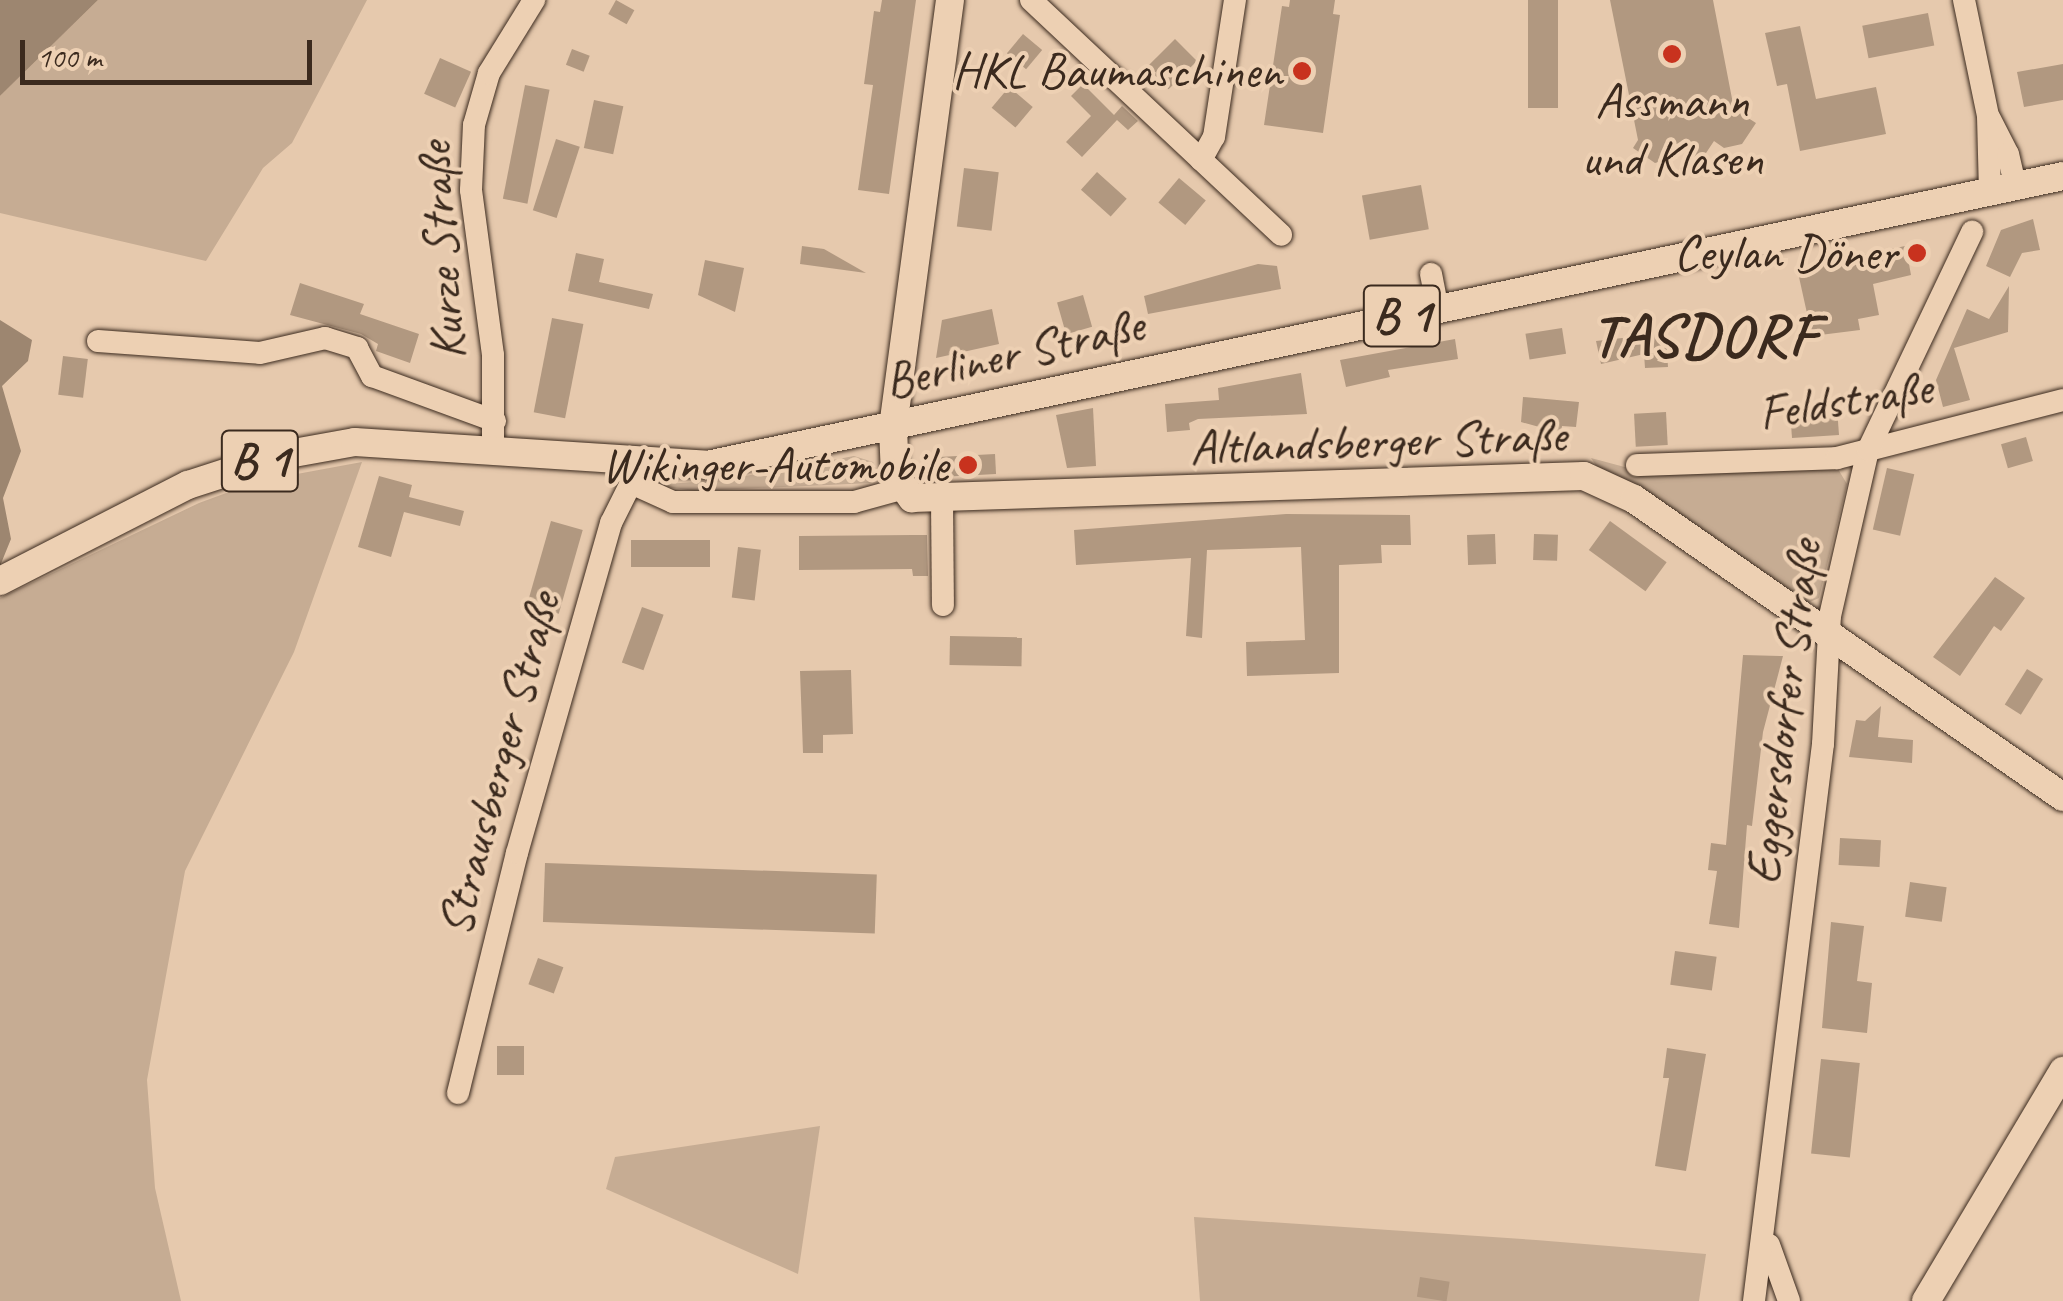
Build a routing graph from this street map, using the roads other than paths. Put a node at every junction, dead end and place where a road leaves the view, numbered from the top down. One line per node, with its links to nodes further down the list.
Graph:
1 (534, 0): 15 (street, Kurze Straße)
2 (950, 0): 16 (main road)
3 (1031, 0): 6 (street)
4 (1235, 0): 6 (street)
5 (1964, 0): 8 (street)
6 (1201, 160): 10 (street)
7 (2063, 176): 8 (main road, Berliner Straße / B 1)
8 (2002, 188): 12 (main road, Berliner Straße / B 1)
9 (1972, 232): 17 (street, Eggersdorfer Straße)
10 (1281, 235)
11 (1430, 274): 12 (street)
12 (1438, 309): 16 (main road, Berliner Straße / B 1)
13 (98, 340): 15 (street)
14 (2063, 400): 17 (street, Feldstraße)
15 (495, 421): 18 (street, Kurze Straße)
16 (893, 428): 20 (main road, Berliner Straße / B 1); 21 (main road)
17 (1868, 450): 19 (street, Feldstraße); 25 (street, Eggersdorfer Straße)
18 (493, 451): 20 (main road, Berliner Straße / B 1); 23 (main road, Berliner Straße / B 1)
19 (1637, 465)
20 (631, 472): 21 (street); 28 (street, Strausberger Straße)
21 (901, 489): 22 (main road, Altlandsberger Straße)
22 (942, 500): 24 (street); 25 (main road, Altlandsberger Straße)
23 (0, 581)
24 (944, 605)
25 (1828, 638): 26 (main road, Altlandsberger Straße); 29 (street, Eggersdorfer Straße)
26 (2063, 797)
27 (2063, 1071): 32 (main road)
28 (458, 1093)
29 (1766, 1227): 30 (street); 31 (street)
30 (1754, 1301)
31 (1789, 1301)
32 (1926, 1301)

